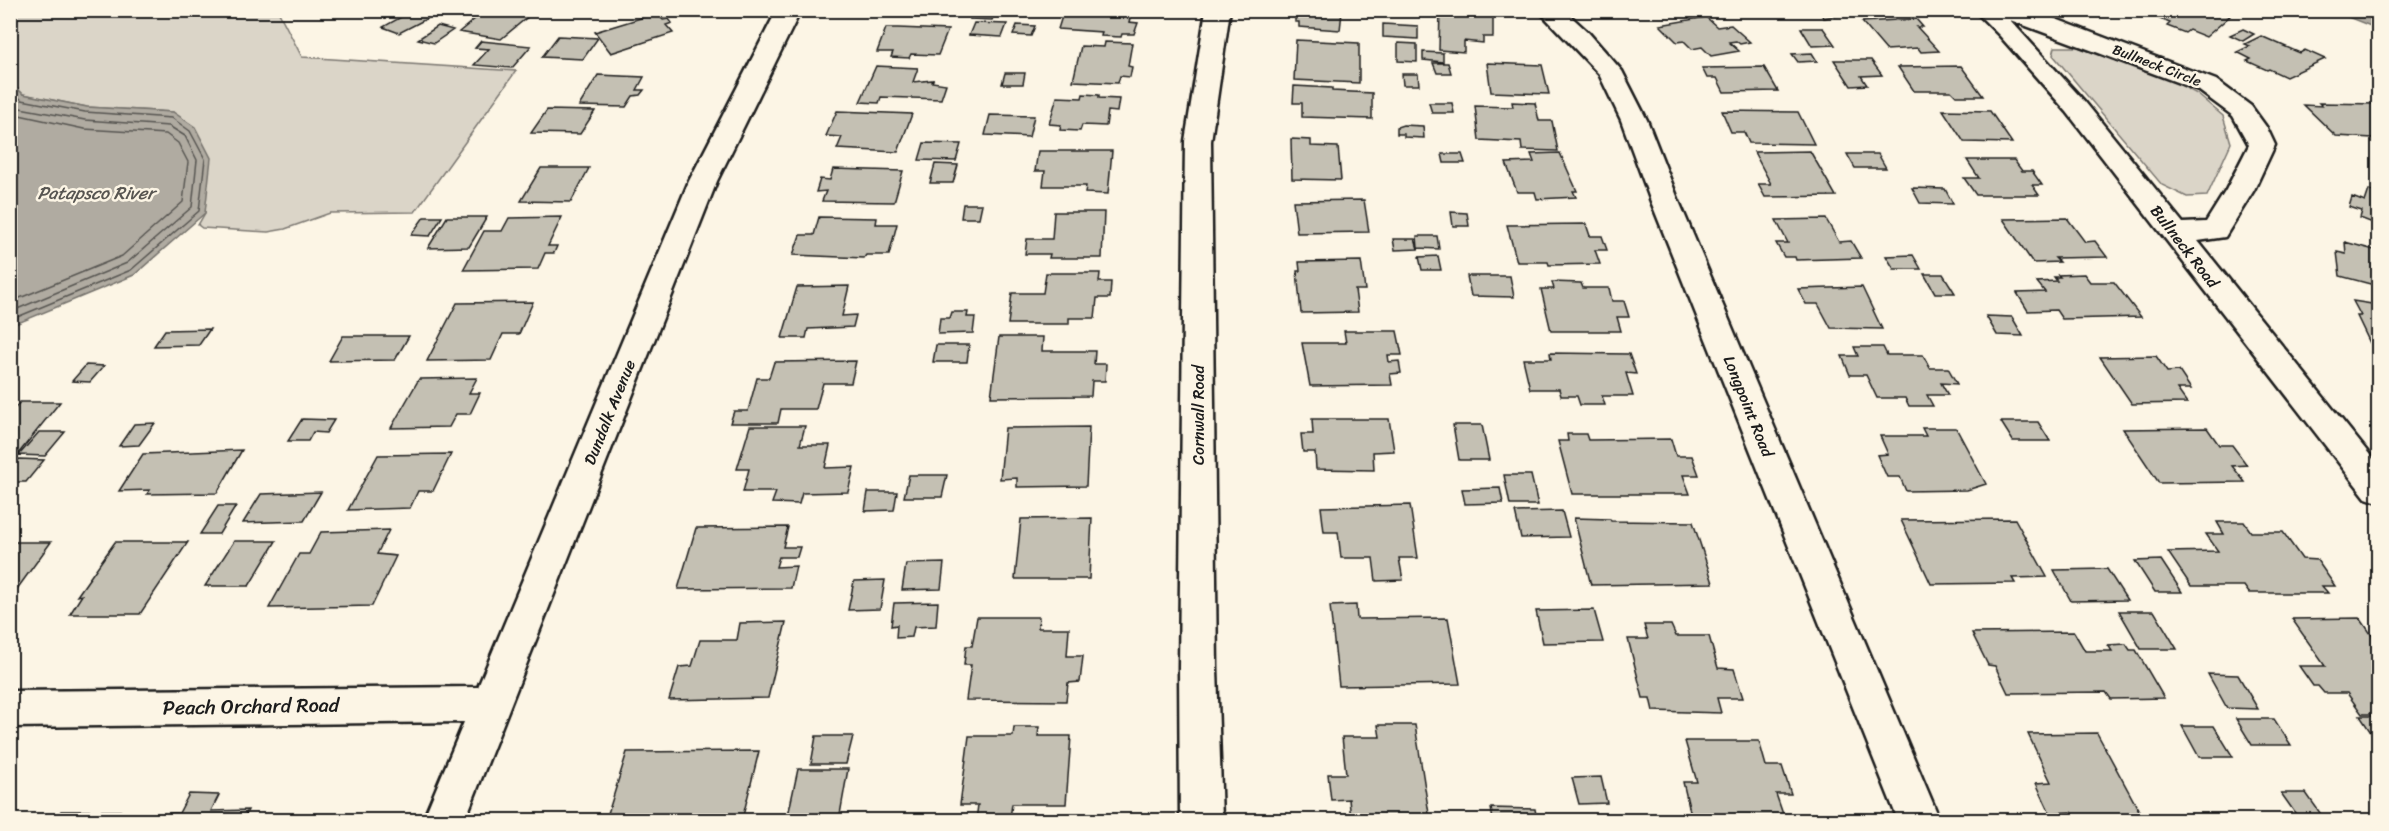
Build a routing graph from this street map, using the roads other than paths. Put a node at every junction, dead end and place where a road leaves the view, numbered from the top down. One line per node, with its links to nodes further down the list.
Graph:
1 (789, 10): 8 (street, Dundalk Avenue)
2 (1218, 10): 11 (street, Cornwall Road)
3 (1549, 10): 12 (street, Longpoint Road)
4 (1985, 10): 6 (street, Bullneck Road)
5 (2000, 10): 6 (street, Bullneck Circle)
6 (2174, 233): 7 (street, Bullneck Road)
7 (2379, 489)
8 (491, 704): 9 (street, Peach Orchard Road); 10 (street, Dundalk Avenue)
9 (10, 709)
10 (444, 820)
11 (1201, 820)
12 (1919, 820)

